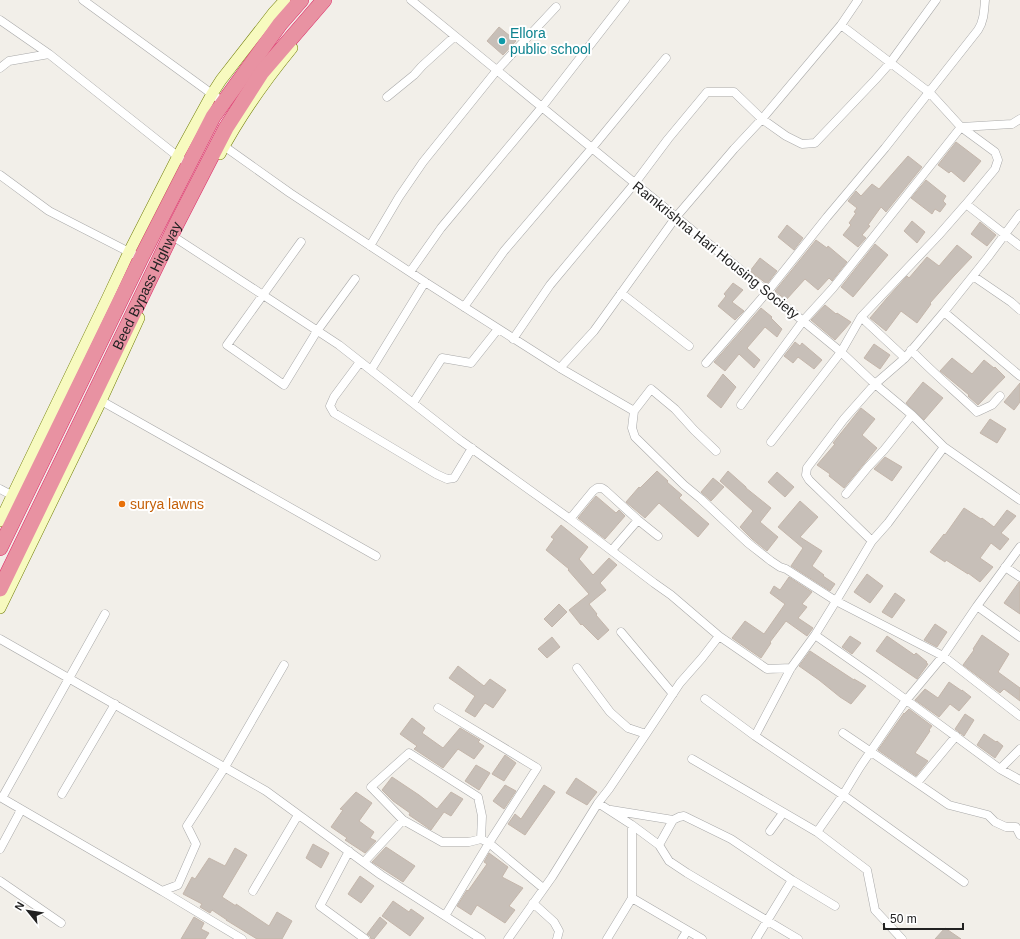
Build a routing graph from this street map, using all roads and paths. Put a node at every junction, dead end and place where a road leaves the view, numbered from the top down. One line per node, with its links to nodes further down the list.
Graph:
1 (83, 0): 22 (street)
2 (285, 0): 22 (street)
3 (301, 0): 22 (highway, Beed Bypass Highway)
4 (324, 0): 27 (highway, Beed Bypass Highway)
5 (333, 0): 27 (street)
6 (411, 0): 14 (street, Ramkrishna Hari Housing Society)
7 (625, 0): 23 (street)
8 (858, 0): 13 (street)
9 (936, 0): 17 (street)
10 (985, 0): 20 (street)
11 (556, 7): 19 (street)
12 (0, 20): 15 (street)
13 (841, 25): 17 (street); 24 (street)
14 (455, 36): 19 (street, Ramkrishna Hari Housing Society); 21 (street)
15 (49, 54): 18 (street); 29 (street)
16 (666, 58): 28 (street)
17 (890, 63): 20 (street); 24 (street)
18 (0, 68)
19 (497, 70): 23 (street, Ramkrishna Hari Housing Society); 38 (street)
20 (930, 93): 26 (street); 45 (street)
21 (387, 97)
22 (218, 98): 29 (highway, Beed Bypass Highway)
23 (542, 107): 28 (street, Ramkrishna Hari Housing Society); 41 (street)
24 (762, 119): 31 (street); 34 (street)
25 (1020, 119): 26 (street)
26 (961, 127): 32 (street); 52 (street)
27 (222, 144): 36 (highway, Beed Bypass Highway); 38 (street)
28 (592, 148): 31 (street, Ramkrishna Hari Housing Society); 48 (street)
29 (183, 160): 40 (highway, Beed Bypass Highway)
30 (0, 175): 40 (street)
31 (635, 183): 34 (street, Ramkrishna Hari Housing Society); 55 (street)
32 (966, 204): 35 (street); 51 (street)
33 (1020, 214): 35 (street)
34 (676, 217): 45 (street, Ramkrishna Hari Housing Society); 46 (street)
35 (1005, 234): 39 (street); 42 (street)
36 (174, 237): 47 (street); 67 (highway, Beed Bypass Highway)
37 (301, 242): 47 (street)
38 (370, 246): 41 (street)
39 (1020, 246)
40 (135, 255): 78 (highway, Beed Bypass Highway)
41 (410, 272): 44 (street)
42 (973, 276): 49 (street); 50 (street)
43 (356, 279): 54 (street)
44 (425, 282): 48 (street); 63 (street)
45 (768, 292): 52 (street, Ramkrishna Hari Housing Society); 61 (street)
46 (621, 293): 56 (street); 62 (street)
47 (264, 295): 54 (street); 54 (street)
48 (464, 307): 53 (street)
49 (1020, 310)
50 (944, 312): 57 (street); 64 (street)
51 (861, 317): 58 (street); 59 (street)
52 (803, 321): 58 (street, Ramkrishna Hari Housing Society); 69 (street)
53 (498, 329): 55 (street); 68 (street)
54 (317, 330): 60 (street)
55 (513, 339): 62 (street)
56 (689, 346)
57 (911, 350): 59 (street); 66 (street)
58 (841, 352): 65 (street, Ramkrishna Hari Housing Society); 72 (street)
59 (905, 358): 65 (street)
60 (360, 362): 63 (street); 74 (street)
61 (706, 363)
62 (560, 368): 70 (street)
63 (371, 370): 68 (street)
64 (1020, 376)
65 (875, 384): 71 (street, Ramkrishna Hari Housing Society); 84 (street)
66 (1000, 396)
67 (97, 398): 88 (street); 91 (highway, Beed Bypass Highway); 94 (street)
68 (413, 403): 74 (street)
69 (741, 405)
70 (634, 411): 75 (street); 92 (street)
71 (912, 415): 73 (street, Ramkrishna Hari Housing Society); 77 (street)
72 (771, 442)
73 (944, 447): 79 (street, Ramkrishna Hari Housing Society); 84 (street)
74 (472, 448): 80 (street)
75 (716, 451)
76 (0, 489): 78 (street)
77 (846, 494)
78 (17, 498): 82 (street); 86 (highway, Beed Bypass Highway)
79 (1020, 500)
80 (570, 519): 81 (street); 87 (street)
81 (638, 520): 83 (street); 87 (street)
82 (0, 521)
83 (658, 536)
84 (872, 541): 92 (street)
85 (1020, 547): 89 (street)
86 (0, 548)
87 (612, 550): 98 (street)
88 (376, 556)
89 (1005, 567): 90 (street); 93 (street)
90 (1020, 577)
91 (0, 589)
92 (836, 601): 97 (street); 101 (street)
93 (977, 606): 99 (street); 101 (street)
94 (0, 608)
95 (105, 614): 105 (street)
96 (621, 632): 106 (street)
97 (815, 635): 104 (street); 108 (street)
98 (719, 636): 104 (street); 106 (street)
99 (1020, 637)
100 (0, 639): 105 (street)
101 (943, 656): 108 (street); 111 (street)
102 (284, 665): 119 (street)
103 (577, 668): 113 (street)
104 (792, 668): 114 (street)
105 (70, 678): 109 (street); 125 (street)
106 (673, 694): 113 (street)
107 (705, 699): 114 (street)
108 (906, 700): 115 (street); 117 (street)
109 (115, 704): 119 (street); 123 (street)
110 (438, 708): 137 (street)
111 (1020, 716)
112 (843, 733): 117 (street)
113 (646, 734): 126 (street)
114 (755, 736): 124 (street)
115 (956, 736): 120 (street); 122 (street)
116 (1020, 749): 120 (street)
117 (870, 752): 122 (street); 124 (street)
118 (692, 759): 129 (street)
119 (225, 768): 130 (street); 146 (street)
120 (1000, 770): 121 (street)
121 (1020, 780)
122 (918, 783): 136 (street)
123 (62, 794)
124 (843, 794): 135 (street); 144 (street)
125 (1, 798): 127 (street)
126 (598, 803): 128 (street); 145 (street)
127 (21, 810): 139 (street); 146 (street)
128 (608, 810): 132 (street); 133 (street)
129 (783, 812): 134 (street); 135 (street)
130 (298, 814): 140 (street); 147 (street)
131 (403, 820): 137 (street); 137 (street); 141 (street)
132 (673, 820): 138 (street); 142 (street)
133 (632, 825): 138 (street); 148 (street)
134 (770, 832)
135 (816, 832): 165 (street)
136 (1020, 835)
137 (485, 841): 145 (street); 151 (street)
138 (659, 845): 152 (street)
139 (0, 850)
140 (349, 851): 141 (street); 156 (street)
141 (364, 862): 151 (street)
142 (792, 880): 150 (street); 152 (street)
143 (0, 881): 153 (street)
144 (964, 882)
145 (543, 888): 149 (street)
146 (162, 891): 155 (street)
147 (253, 891)
148 (632, 898): 154 (street); 160 (street)
149 (533, 903): 158 (street); 159 (street)
150 (835, 906)
151 (445, 916): 157 (street)
152 (768, 922): 163 (street); 164 (street)
153 (61, 923)
154 (687, 931): 161 (street); 162 (street)
155 (242, 939)
156 (365, 939)
157 (481, 939)
158 (508, 939)
159 (557, 939)
160 (607, 939)
161 (682, 939)
162 (702, 939)
163 (756, 939)
164 (798, 939)
165 (902, 939)

